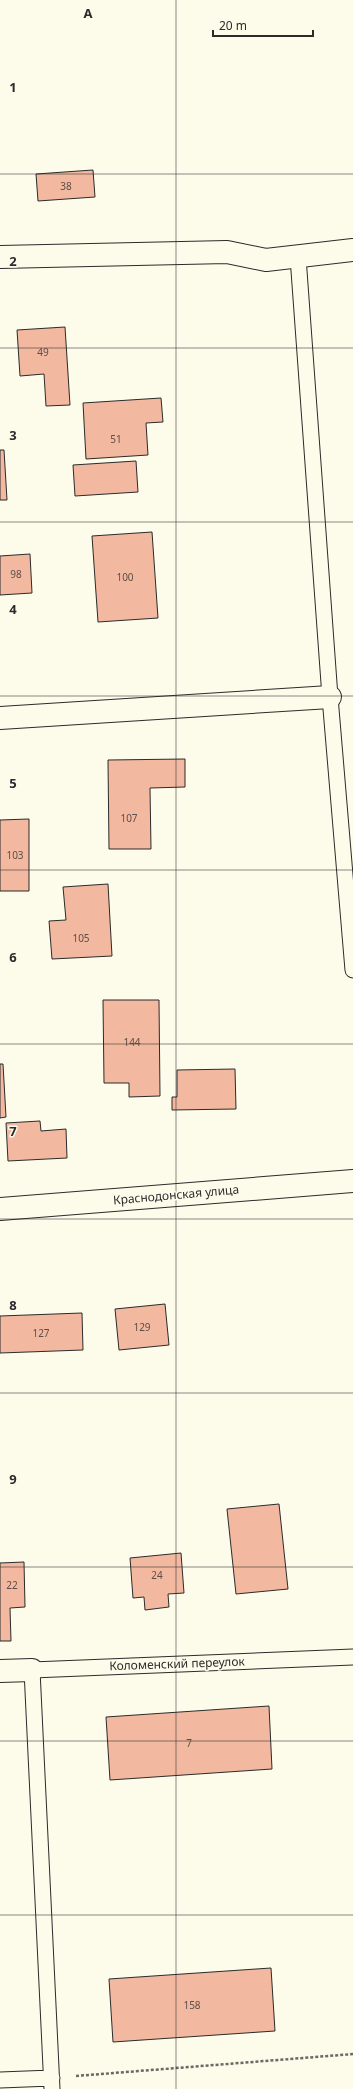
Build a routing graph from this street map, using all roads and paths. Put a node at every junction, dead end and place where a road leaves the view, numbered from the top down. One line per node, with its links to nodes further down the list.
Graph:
1 (353, 250): 3 (street)
2 (0, 257): 3 (street)
3 (298, 257): 4 (lane)
4 (330, 697): 5 (street); 6 (lane)
5 (0, 718)
6 (353, 970)
7 (353, 1181): 8 (street, Краснодонская улица)
8 (0, 1209)
9 (353, 1656): 10 (lane, Коломенский переулок)
10 (32, 1670): 11 (street, Коломенский переулок); 14 (lane)
11 (0, 1671)
12 (353, 2054): 14 (path)
13 (0, 2080): 14 (lane)
14 (52, 2083)

